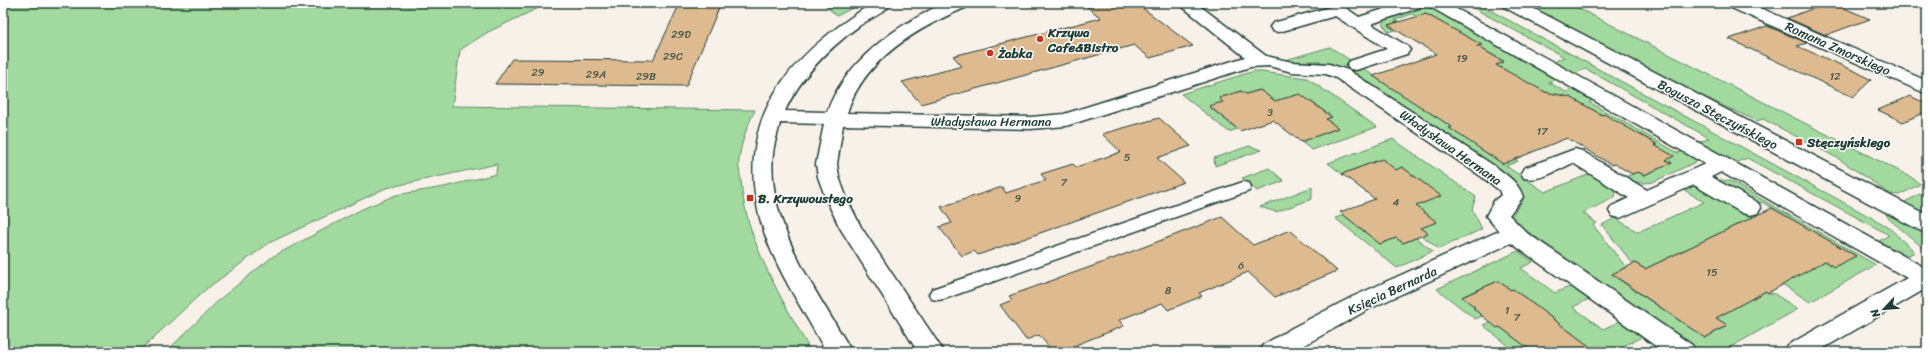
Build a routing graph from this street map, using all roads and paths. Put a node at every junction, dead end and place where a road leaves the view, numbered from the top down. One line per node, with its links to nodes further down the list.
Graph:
1 (884, 3): 15 (street)
2 (961, 3): 16 (street)
3 (1186, 3): 10 (street, Władysława Hermana)
4 (1420, 3): 8 (street)
5 (1434, 3): 17 (street)
6 (1510, 3): 24 (street, Bogusza Stęczyńskiego)
7 (1735, 3): 12 (street, Romana Zmorskiego)
8 (1357, 23): 9 (street); 11 (street)
9 (1279, 28)
10 (1260, 60): 16 (street, Władysława Hermana); 25 (street, Władysława Hermana)
11 (1356, 65)
12 (1896, 74): 13 (street, Romana Zmorskiego); 14 (street, Romana Zmorskiego)
13 (1927, 74)
14 (1927, 88)
15 (771, 117): 16 (street, Władysława Hermana); 28 (street)
16 (834, 120): 29 (street)
17 (1722, 164): 19 (street); 26 (street)
18 (1531, 173): 21 (street)
19 (1695, 176): 21 (street); 22 (street)
20 (1243, 187): 27 (street)
21 (1645, 199): 23 (street)
22 (1750, 208)
23 (1620, 211)
24 (1927, 225)
25 (1514, 234): 30 (street, Księcia Bernarda); 31 (street, Władysława Hermana)
26 (1926, 278): 32 (street)
27 (938, 294)
28 (839, 352)
29 (932, 352)
30 (1272, 352)
31 (1682, 352)
32 (1797, 352)

